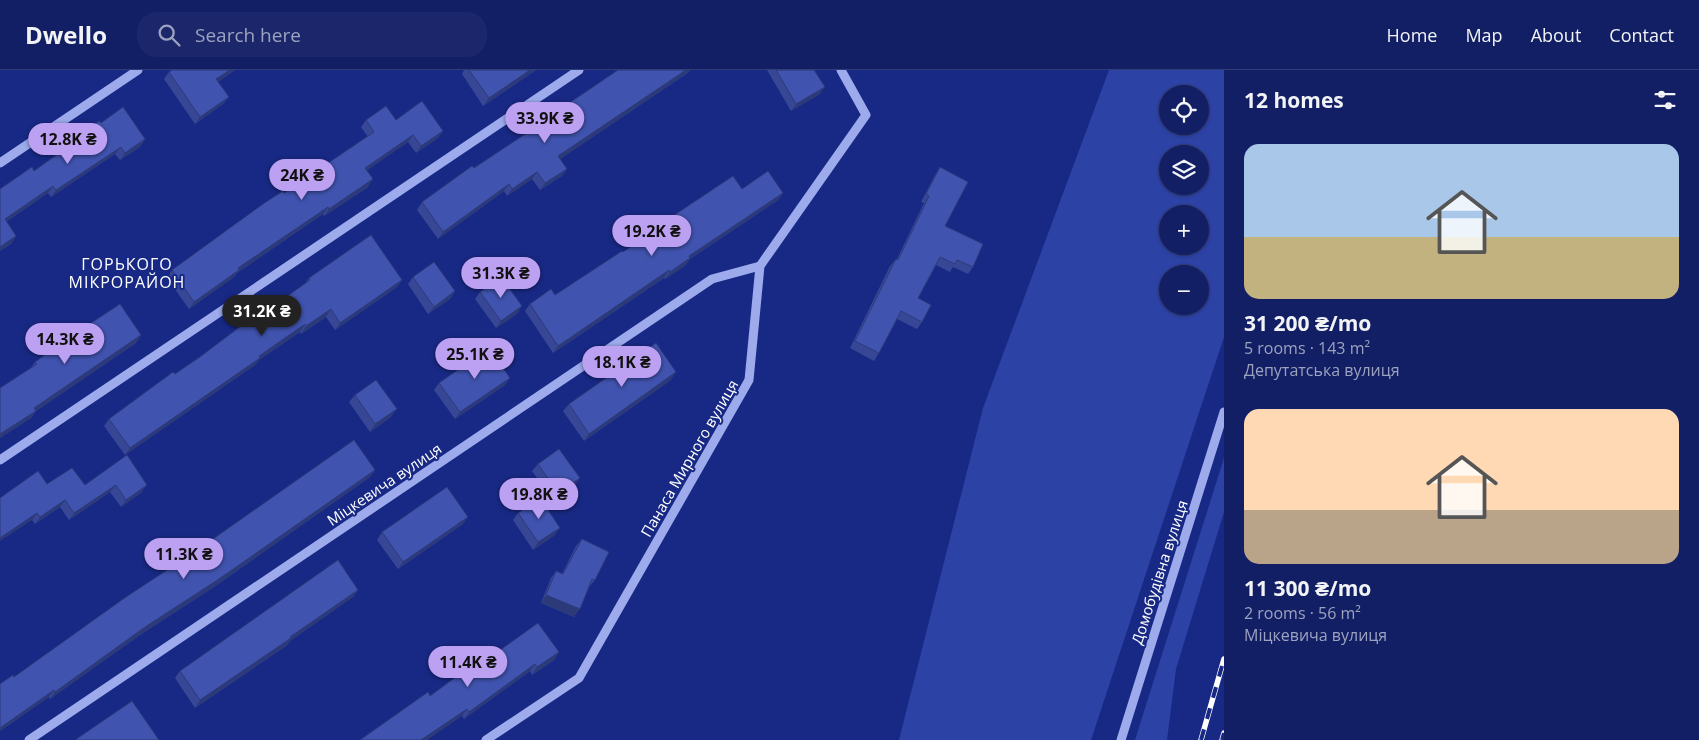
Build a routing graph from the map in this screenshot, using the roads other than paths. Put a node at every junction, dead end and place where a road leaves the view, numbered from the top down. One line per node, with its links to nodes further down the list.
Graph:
1 (138, 70): 4 (street)
2 (579, 70): 7 (street)
3 (841, 70): 5 (street, Панаса Мирного вулиця)
4 (0, 163)
5 (760, 266): 8 (street, Міцкевича вулиця); 9 (street, Панаса Мирного вулиця)
6 (1224, 412): 10 (street, Домобудівна вулиця)
7 (0, 460)
8 (29, 740)
9 (486, 740)
10 (1121, 740)

